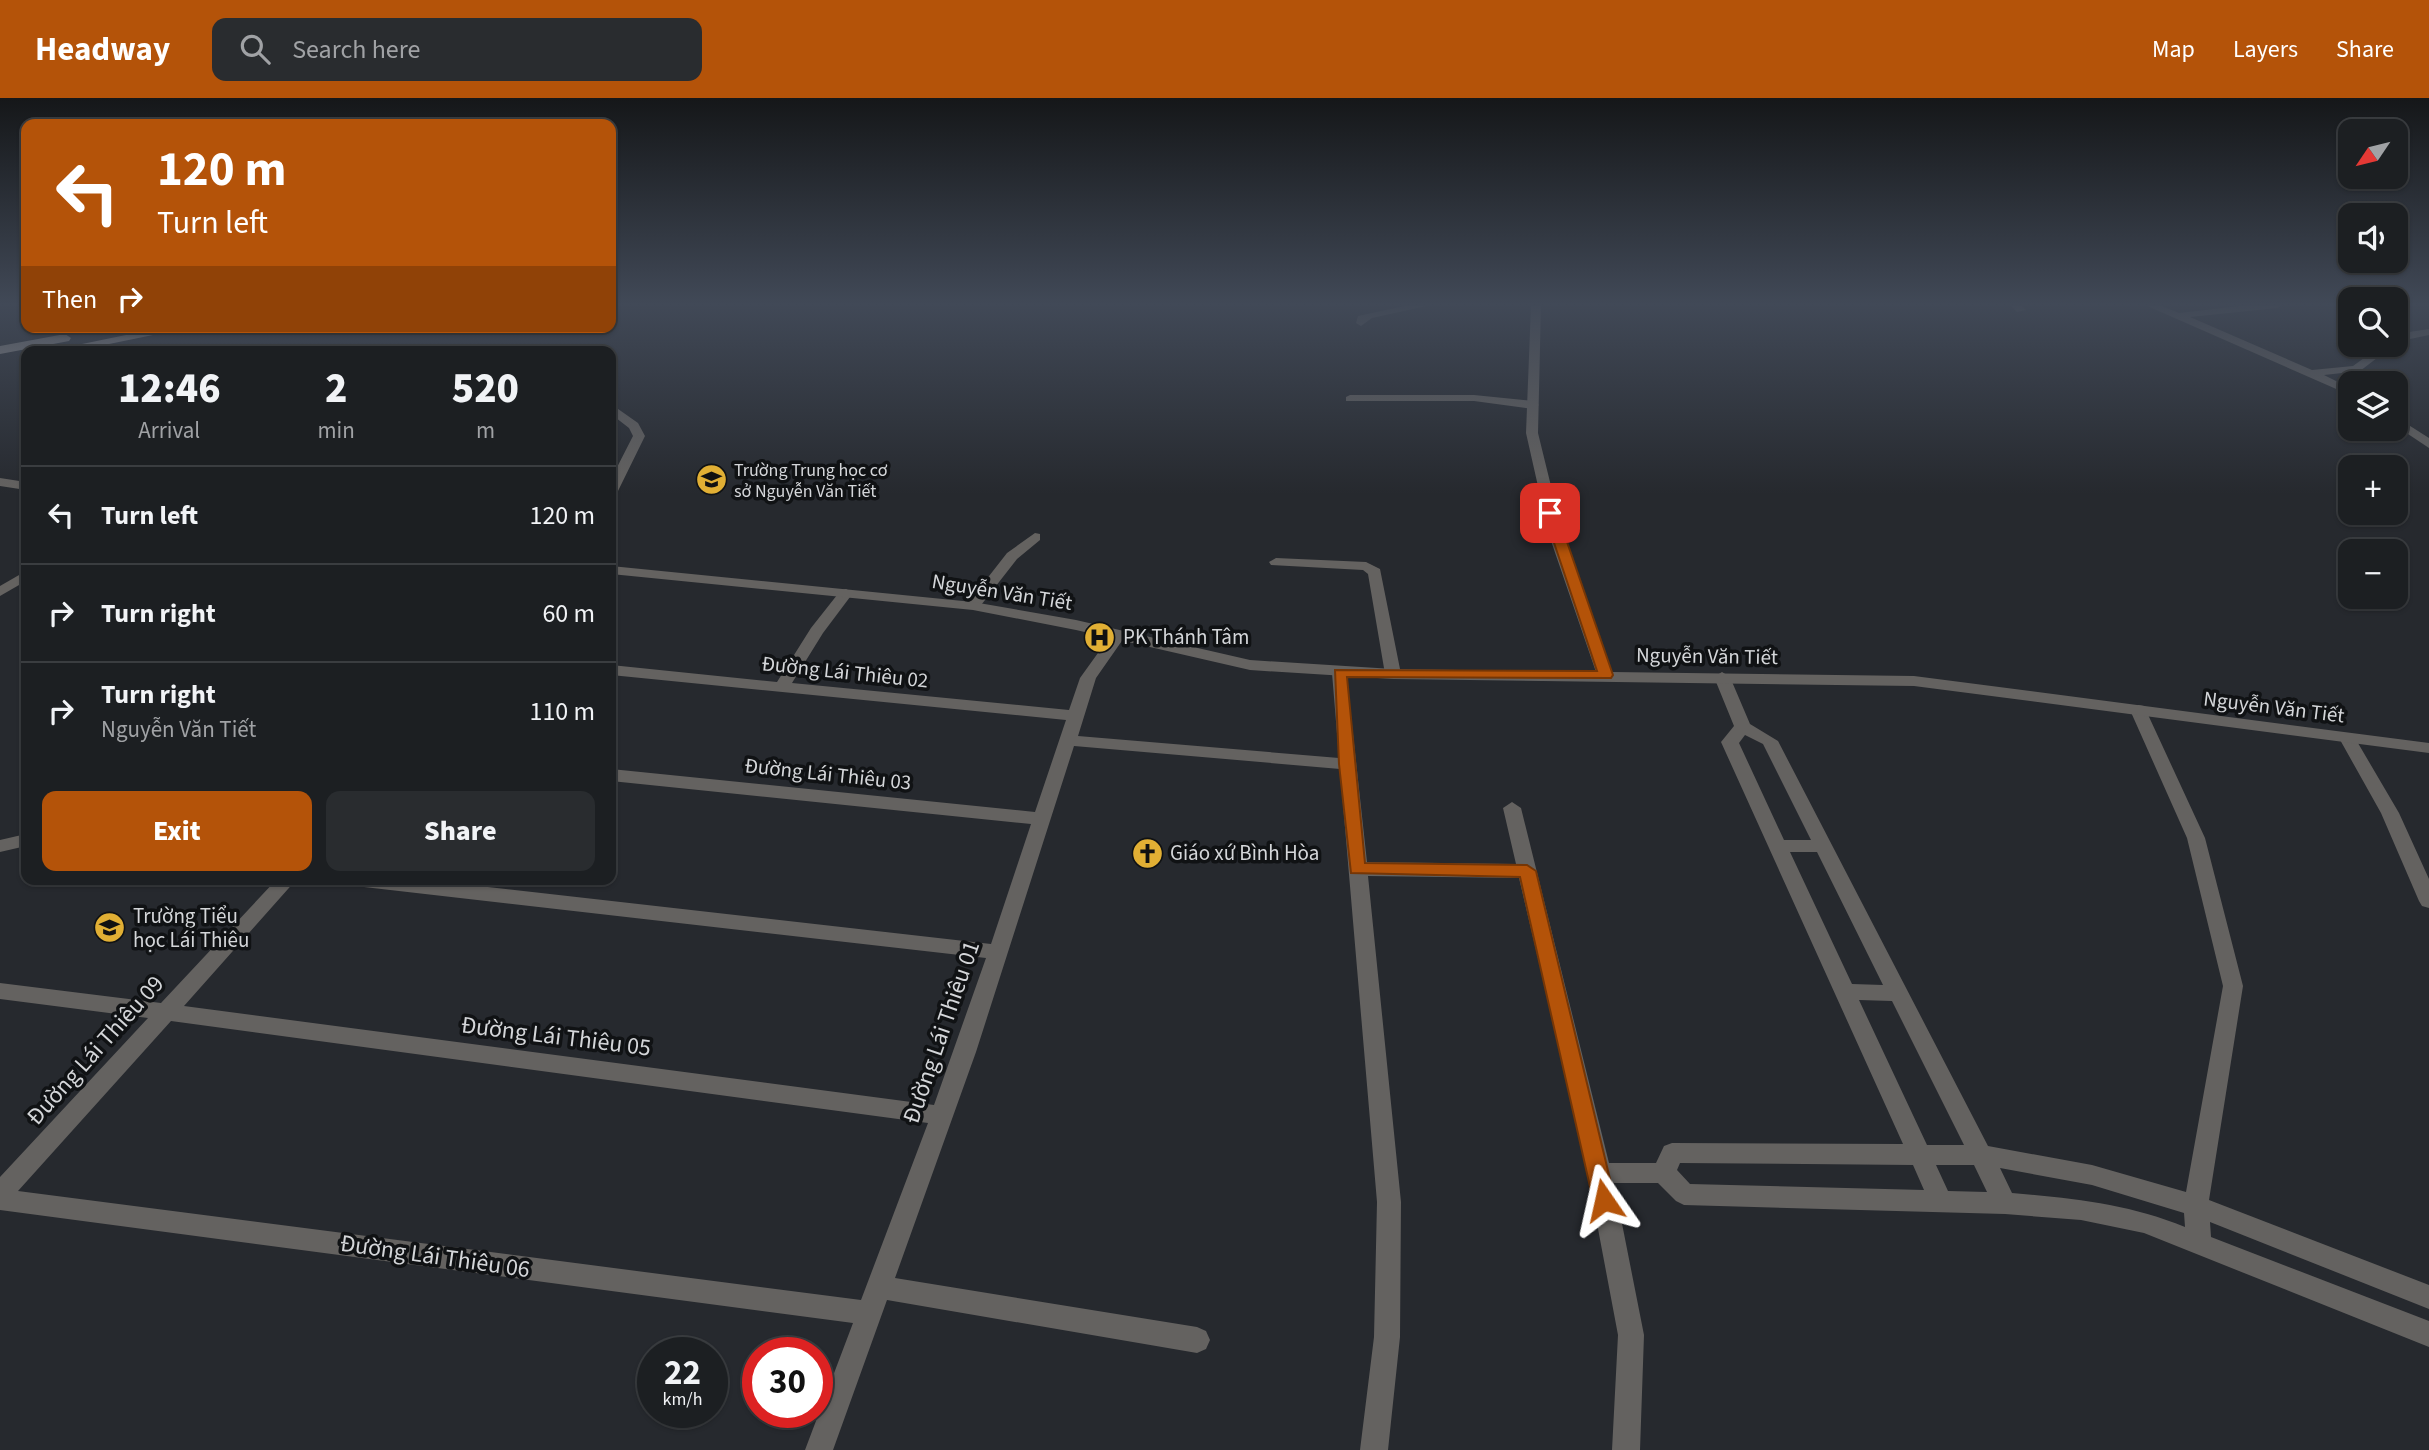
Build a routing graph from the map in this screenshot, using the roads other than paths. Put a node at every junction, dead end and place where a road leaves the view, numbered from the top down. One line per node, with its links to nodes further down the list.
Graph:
1 (1534, 368): 7 (street)
2 (2302, 368): 4 (street)
3 (2357, 368): 4 (street)
4 (2314, 373): 5 (street)
5 (2338, 386)
6 (1350, 399): 7 (street)
7 (1533, 405): 25 (street)
8 (616, 412): 11 (street)
9 (2408, 429): 10 (street)
10 (2429, 444)
11 (616, 481)
12 (0, 482): 13 (street)
13 (21, 485)
14 (1035, 537): 20 (street)
15 (1276, 562): 24 (street)
16 (616, 570): 19 (street, Nguyễn Văn Tiết)
17 (21, 578): 18 (street)
18 (0, 592)
19 (846, 593): 20 (street, Nguyễn Văn Tiết); 27 (street)
20 (973, 606): 21 (street, Nguyễn Văn Tiết)
21 (1118, 635): 23 (street, Nguyễn Văn Tiết); 29 (street, Đường Lái Thiêu 01)
22 (616, 670): 27 (street, Đường Lái Thiêu 02)
23 (1340, 673): 24 (street, Nguyễn Văn Tiết); 34 (street)
24 (1393, 674): 25 (street, Nguyễn Văn Tiết)
25 (1605, 675): 26 (street, Nguyễn Văn Tiết)
26 (1722, 677): 28 (street, Nguyễn Văn Tiết); 30 (street)
27 (782, 687): 29 (street, Đường Lái Thiêu 02)
28 (2138, 710): 31 (street, Nguyễn Văn Tiết); 60 (street)
29 (1075, 716): 32 (street, Đường Lái Thiêu 01)
30 (1743, 727): 40 (street); 41 (street)
31 (2347, 737): 33 (street, Nguyễn Văn Tiết); 46 (street)
32 (1067, 740): 34 (street); 37 (street, Đường Lái Thiêu 01)
33 (2429, 748)
34 (1347, 764): 42 (street)
35 (616, 776): 37 (street, Đường Lái Thiêu 03)
36 (1512, 808): 43 (street)
37 (1041, 819): 47 (street, Đường Lái Thiêu 01)
38 (21, 841): 39 (street)
39 (0, 846)
40 (1776, 846): 41 (street); 49 (street)
41 (1824, 846): 50 (street)
42 (1357, 869): 43 (street); 68 (street)
43 (1527, 871): 55 (street)
44 (282, 885): 51 (street, Đường Lái Thiêu 09)
45 (408, 885): 47 (street)
46 (2429, 901)
47 (997, 952): 52 (street, Đường Lái Thiêu 01)
48 (0, 991): 51 (street, Đường Lái Thiêu 05)
49 (1844, 992): 50 (street); 53 (street)
50 (1898, 993): 54 (street)
51 (164, 1014): 52 (street, Đường Lái Thiêu 05); 57 (street, Đường Lái Thiêu 09)
52 (941, 1115): 62 (street, Đường Lái Thiêu 01)
53 (1920, 1155): 54 (street); 56 (street); 58 (street)
54 (1981, 1155): 59 (street); 60 (street)
55 (1599, 1173): 56 (street); 69 (street)
56 (1664, 1173): 58 (street)
57 (0, 1196): 64 (street, Đường Lái Thiêu 06)
58 (1942, 1203): 59 (street)
59 (2005, 1203): 61 (street)
60 (2196, 1206): 61 (street); 63 (street)
61 (2199, 1242): 65 (street)
62 (879, 1287): 64 (street, Đường Lái Thiêu 01); 66 (street)
63 (2429, 1297)
64 (869, 1313): 67 (street, Đường Lái Thiêu 01)
65 (2429, 1334)
66 (1197, 1340)
67 (819, 1450)
68 (1374, 1450)
69 (1626, 1450)

